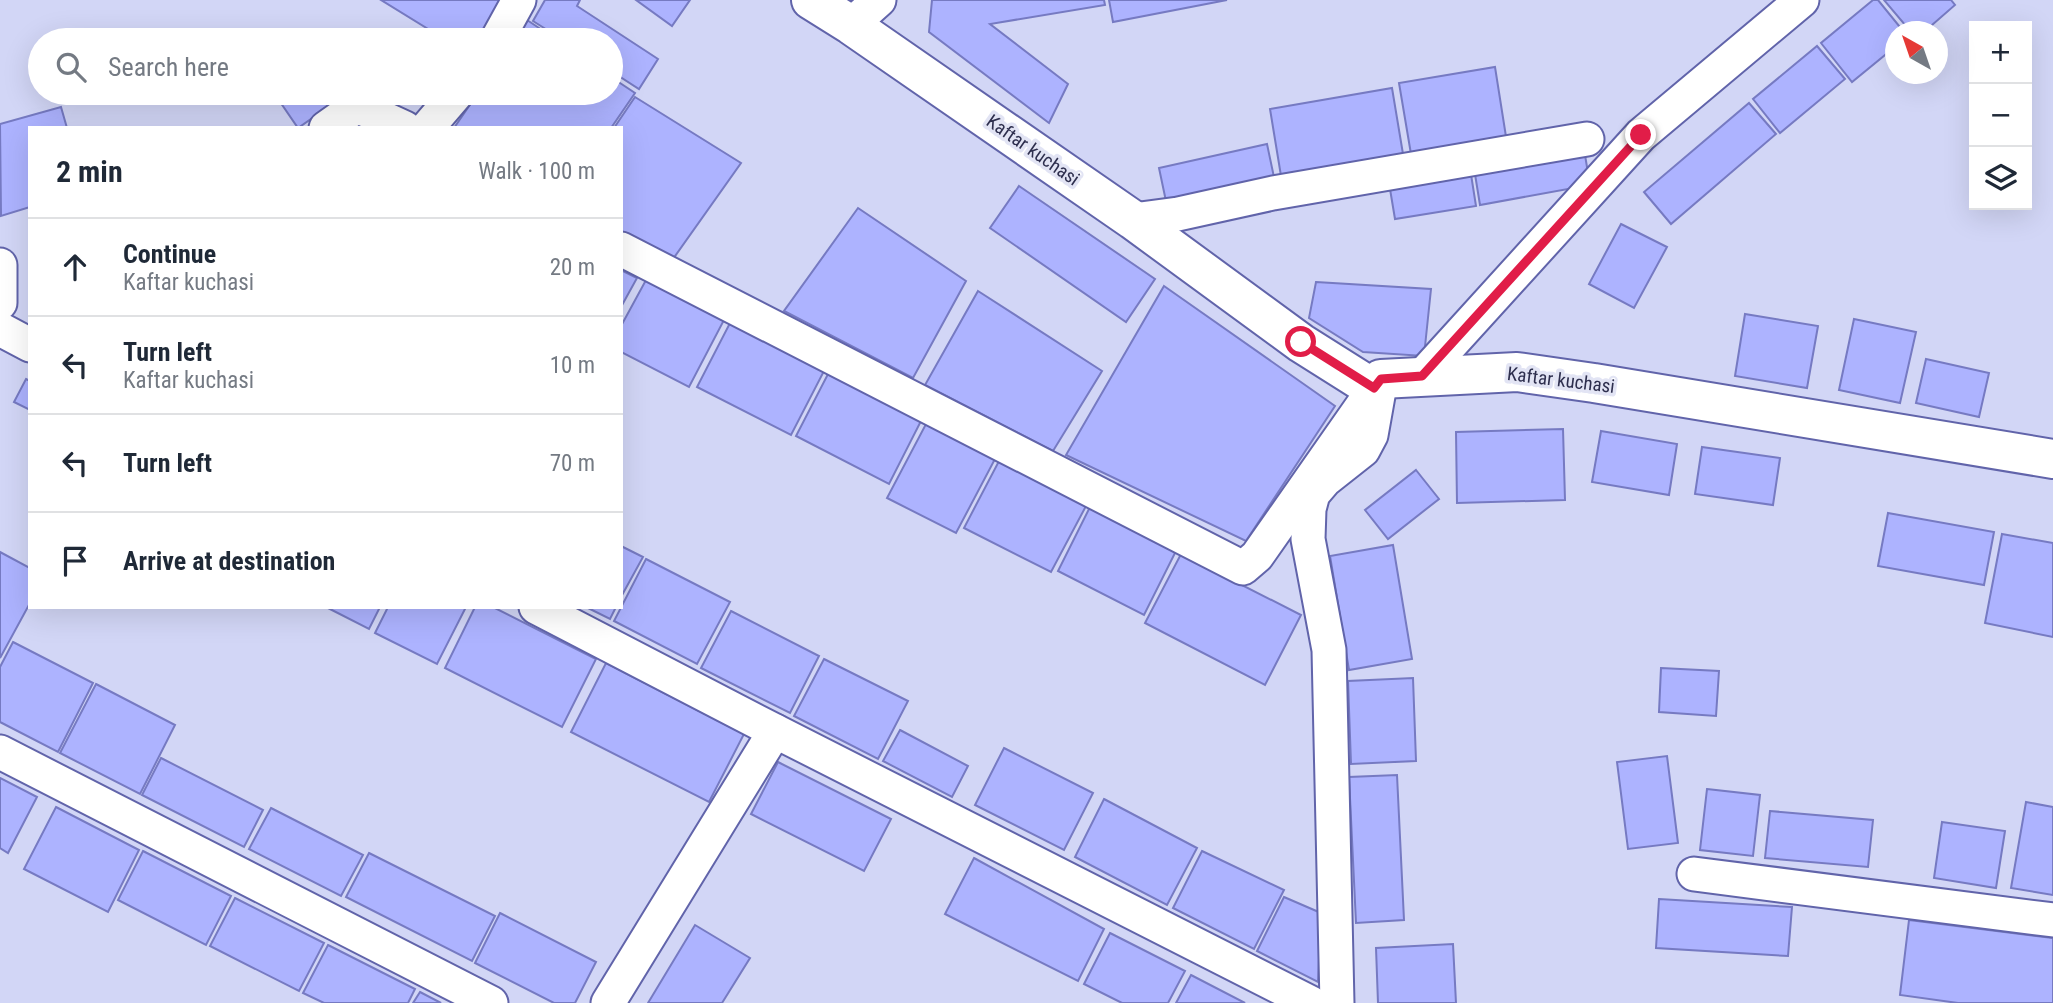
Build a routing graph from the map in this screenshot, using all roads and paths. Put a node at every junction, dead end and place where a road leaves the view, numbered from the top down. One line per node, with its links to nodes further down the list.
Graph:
1 (519, 0): 5 (street)
2 (811, 0): 4 (street, Kaftar kuchasi)
3 (1802, 0): 17 (street)
4 (865, 12): 11 (street, Kaftar kuchasi)
5 (504, 28)
6 (447, 105): 9 (street)
7 (329, 126): 8 (street)
8 (401, 126)
9 (429, 126)
10 (1587, 139): 11 (street)
11 (1133, 220): 18 (street, Kaftar kuchasi)
12 (623, 250): 18 (street)
13 (1, 267): 14 (street)
14 (0, 303)
15 (0, 329): 16 (street)
16 (28, 344)
17 (1422, 376): 18 (street, Kaftar kuchasi); 19 (street, Kaftar kuchasi)
18 (1378, 384): 28 (street)
19 (2053, 459)
20 (540, 609): 21 (street)
21 (775, 731): 26 (street); 27 (street)
22 (0, 752): 25 (street)
23 (1694, 874): 24 (street)
24 (2053, 920)
25 (491, 1003)
26 (608, 1003)
27 (1311, 1003)
28 (1337, 1003)

